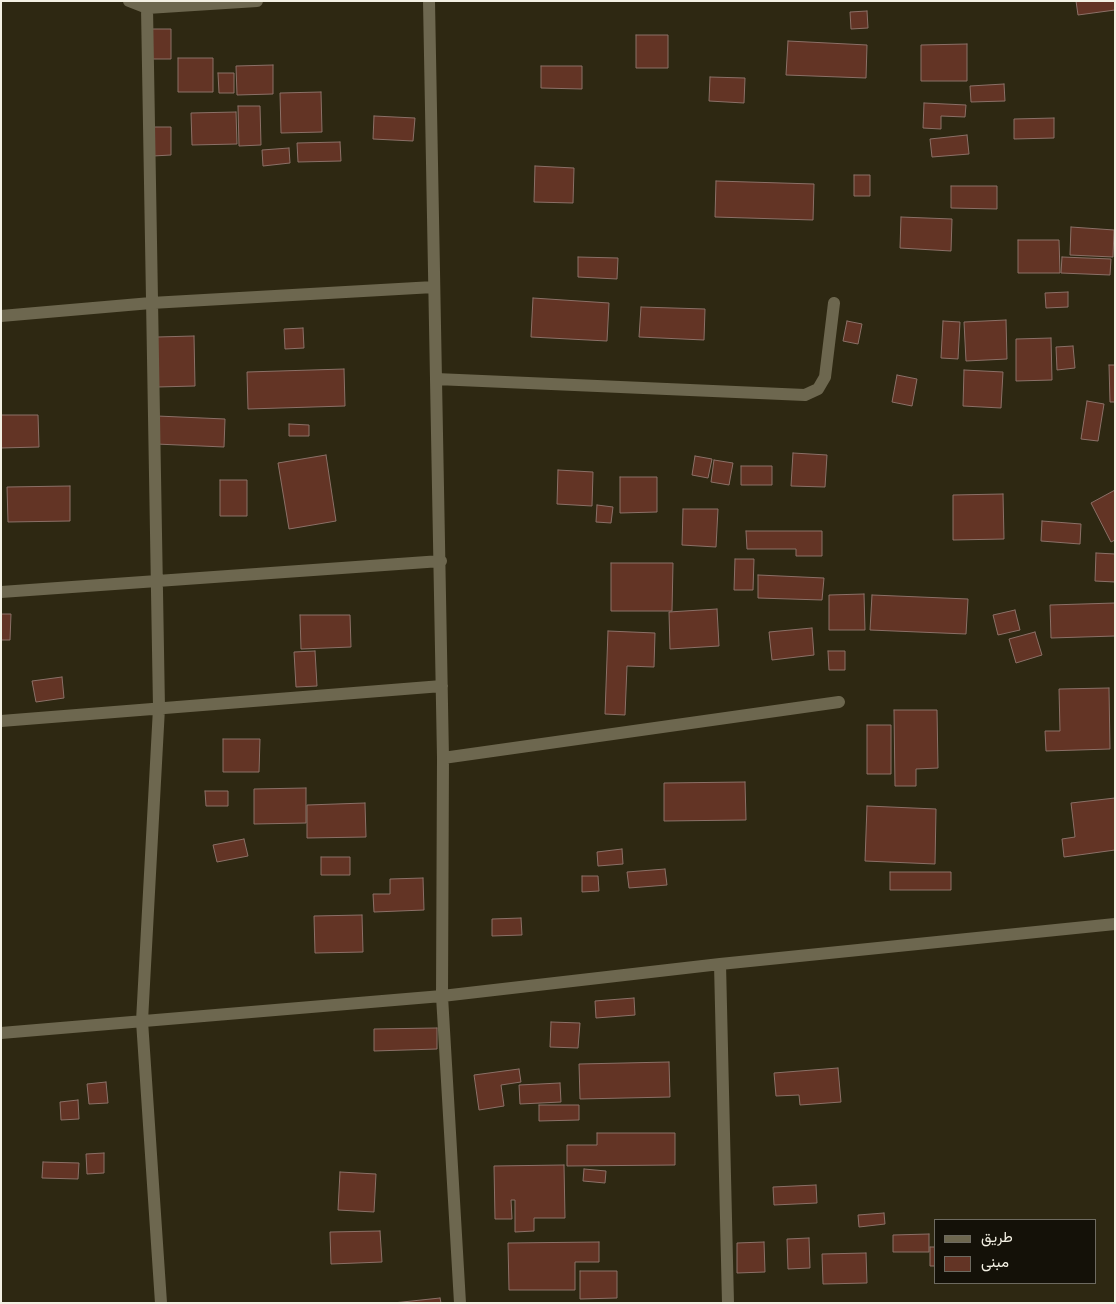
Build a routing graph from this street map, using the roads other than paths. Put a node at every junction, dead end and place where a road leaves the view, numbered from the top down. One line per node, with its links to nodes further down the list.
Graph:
1 (129, 1): 4 (street)
2 (257, 1): 4 (street)
3 (429, 1): 5 (street)
4 (147, 8): 6 (street)
5 (434, 288): 6 (street); 9 (street)
6 (151, 303): 8 (street); 11 (street)
7 (834, 303): 9 (street)
8 (1, 316)
9 (436, 380): 10 (street)
10 (441, 561): 11 (street); 13 (street)
11 (158, 581): 12 (street); 15 (street)
12 (1, 592)
13 (442, 686): 15 (street); 17 (street)
14 (839, 702): 17 (street)
15 (159, 708): 16 (street); 21 (street)
16 (1, 720)
17 (444, 758): 20 (street)
18 (1115, 924): 19 (street)
19 (720, 964): 20 (street); 25 (street)
20 (442, 996): 21 (street); 24 (street)
21 (142, 1021): 22 (street); 23 (street)
22 (1, 1033)
23 (161, 1303)
24 (460, 1303)
25 (728, 1303)

